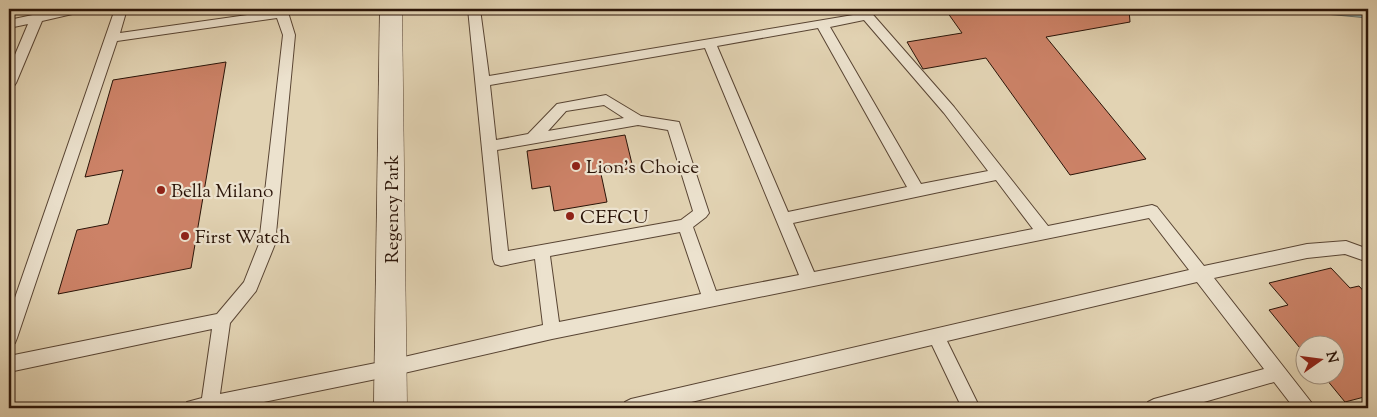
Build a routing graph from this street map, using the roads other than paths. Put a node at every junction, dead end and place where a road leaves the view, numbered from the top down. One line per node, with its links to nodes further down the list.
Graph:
1 (77, 9): 7 (lane)
2 (121, 9): 10 (lane)
3 (391, 9): 32 (street, Regency Park)
4 (474, 9): 12 (lane)
5 (281, 11): 10 (lane); 27 (lane)
6 (864, 13): 9 (lane); 17 (lane)
7 (37, 18): 8 (lane); 13 (lane)
8 (9, 24)
9 (822, 24): 11 (lane); 18 (lane)
10 (112, 38): 30 (lane)
11 (709, 43): 12 (lane); 19 (lane)
12 (483, 82): 16 (lane)
13 (9, 83)
14 (638, 120): 15 (lane); 15 (lane); 20 (lane)
15 (533, 138): 16 (lane)
16 (489, 146): 22 (lane)
17 (998, 174): 18 (lane); 21 (lane)
18 (917, 190): 19 (lane)
19 (783, 219): 25 (lane)
20 (686, 225): 22 (lane); 26 (lane)
21 (1044, 232): 24 (lane); 25 (lane)
22 (542, 252): 28 (lane)
23 (1368, 256): 24 (lane)
24 (1200, 274): 29 (lane); 33 (lane)
25 (809, 280): 26 (lane)
26 (710, 298): 28 (lane)
27 (222, 320): 31 (lane); 34 (lane)
28 (552, 331): 32 (lane)
29 (936, 336): 36 (lane); 37 (lane)
30 (9, 338)
31 (9, 364)
32 (391, 368): 34 (lane); 35 (street, Regency Park)
33 (1277, 373): 38 (lane); 39 (lane)
34 (201, 406)
35 (391, 408)
36 (631, 408)
37 (971, 408)
38 (1154, 408)
39 (1305, 408)

